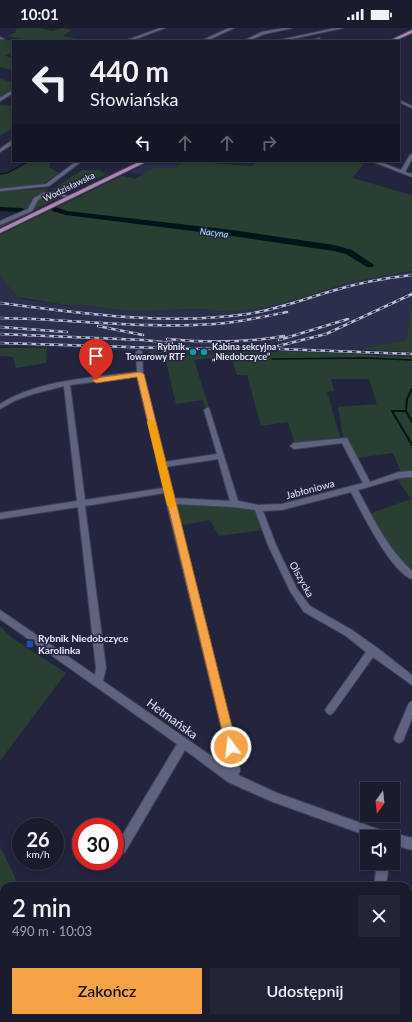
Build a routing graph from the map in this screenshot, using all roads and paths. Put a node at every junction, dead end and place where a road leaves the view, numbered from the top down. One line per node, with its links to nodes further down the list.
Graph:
1 (163, 28): 9 (street)
2 (232, 28): 10 (street)
3 (290, 28): 7 (street)
4 (341, 28): 13 (street)
5 (261, 30): 7 (street)
6 (412, 31): 15 (main road)
7 (266, 33): 11 (street); 12 (street)
8 (319, 39): 14 (street)
9 (130, 40)
10 (205, 40)
11 (248, 40)
12 (275, 40)
13 (281, 40)
14 (314, 40)
15 (393, 40)
16 (12, 92): 17 (street)
17 (0, 100)
18 (400, 101): 19 (street)
19 (412, 106)
20 (12, 143): 21 (street)
21 (0, 151)
22 (412, 156): 26 (street)
23 (79, 162): 28 (street)
24 (143, 162): 29 (main road, Wodzisławska)
25 (376, 162): 26 (street)
26 (402, 172): 27 (street)
27 (412, 176)
28 (0, 190)
29 (76, 194): 30 (main road); 31 (main road, Wodzisławska)
30 (62, 195): 31 (street); 32 (street); 33 (street)
31 (68, 198): 32 (main road, Wodzisławska)
32 (57, 203): 34 (main road, Wodzisławska)
33 (0, 223)
34 (0, 231)
35 (139, 352): 36 (street)
36 (140, 374): 37 (street); 42 (street)
37 (67, 384): 38 (street); 48 (street)
38 (0, 407)
39 (207, 410): 41 (street)
40 (294, 446): 44 (street)
41 (221, 456): 42 (street); 49 (street)
42 (161, 465): 46 (street)
43 (412, 474): 44 (street, Jabłoniowa)
44 (368, 485): 45 (street, Jabłoniowa)
45 (353, 488): 50 (street, Jabłoniowa); 52 (street)
46 (168, 490): 47 (street); 48 (street)
47 (170, 501): 49 (street, Jabłoniowa); 61 (street)
48 (81, 504): 51 (street); 56 (street)
49 (234, 504): 50 (street, Jabłoniowa)
50 (258, 508): 54 (street, Olszycka)
51 (0, 516)
52 (412, 576)
53 (0, 614): 56 (street, Hetmańska)
54 (373, 650): 55 (street, Olszycka); 58 (street)
55 (412, 681)
56 (98, 682): 60 (street, Hetmańska)
57 (412, 706): 59 (street)
58 (330, 710)
59 (399, 738)
60 (183, 743): 61 (street, Hetmańska); 64 (street)
61 (232, 778): 62 (street, Hetmańska)
62 (366, 830)
63 (400, 841): 65 (street)
64 (124, 843)
65 (412, 844)
66 (382, 870): 67 (street)
67 (381, 882)

